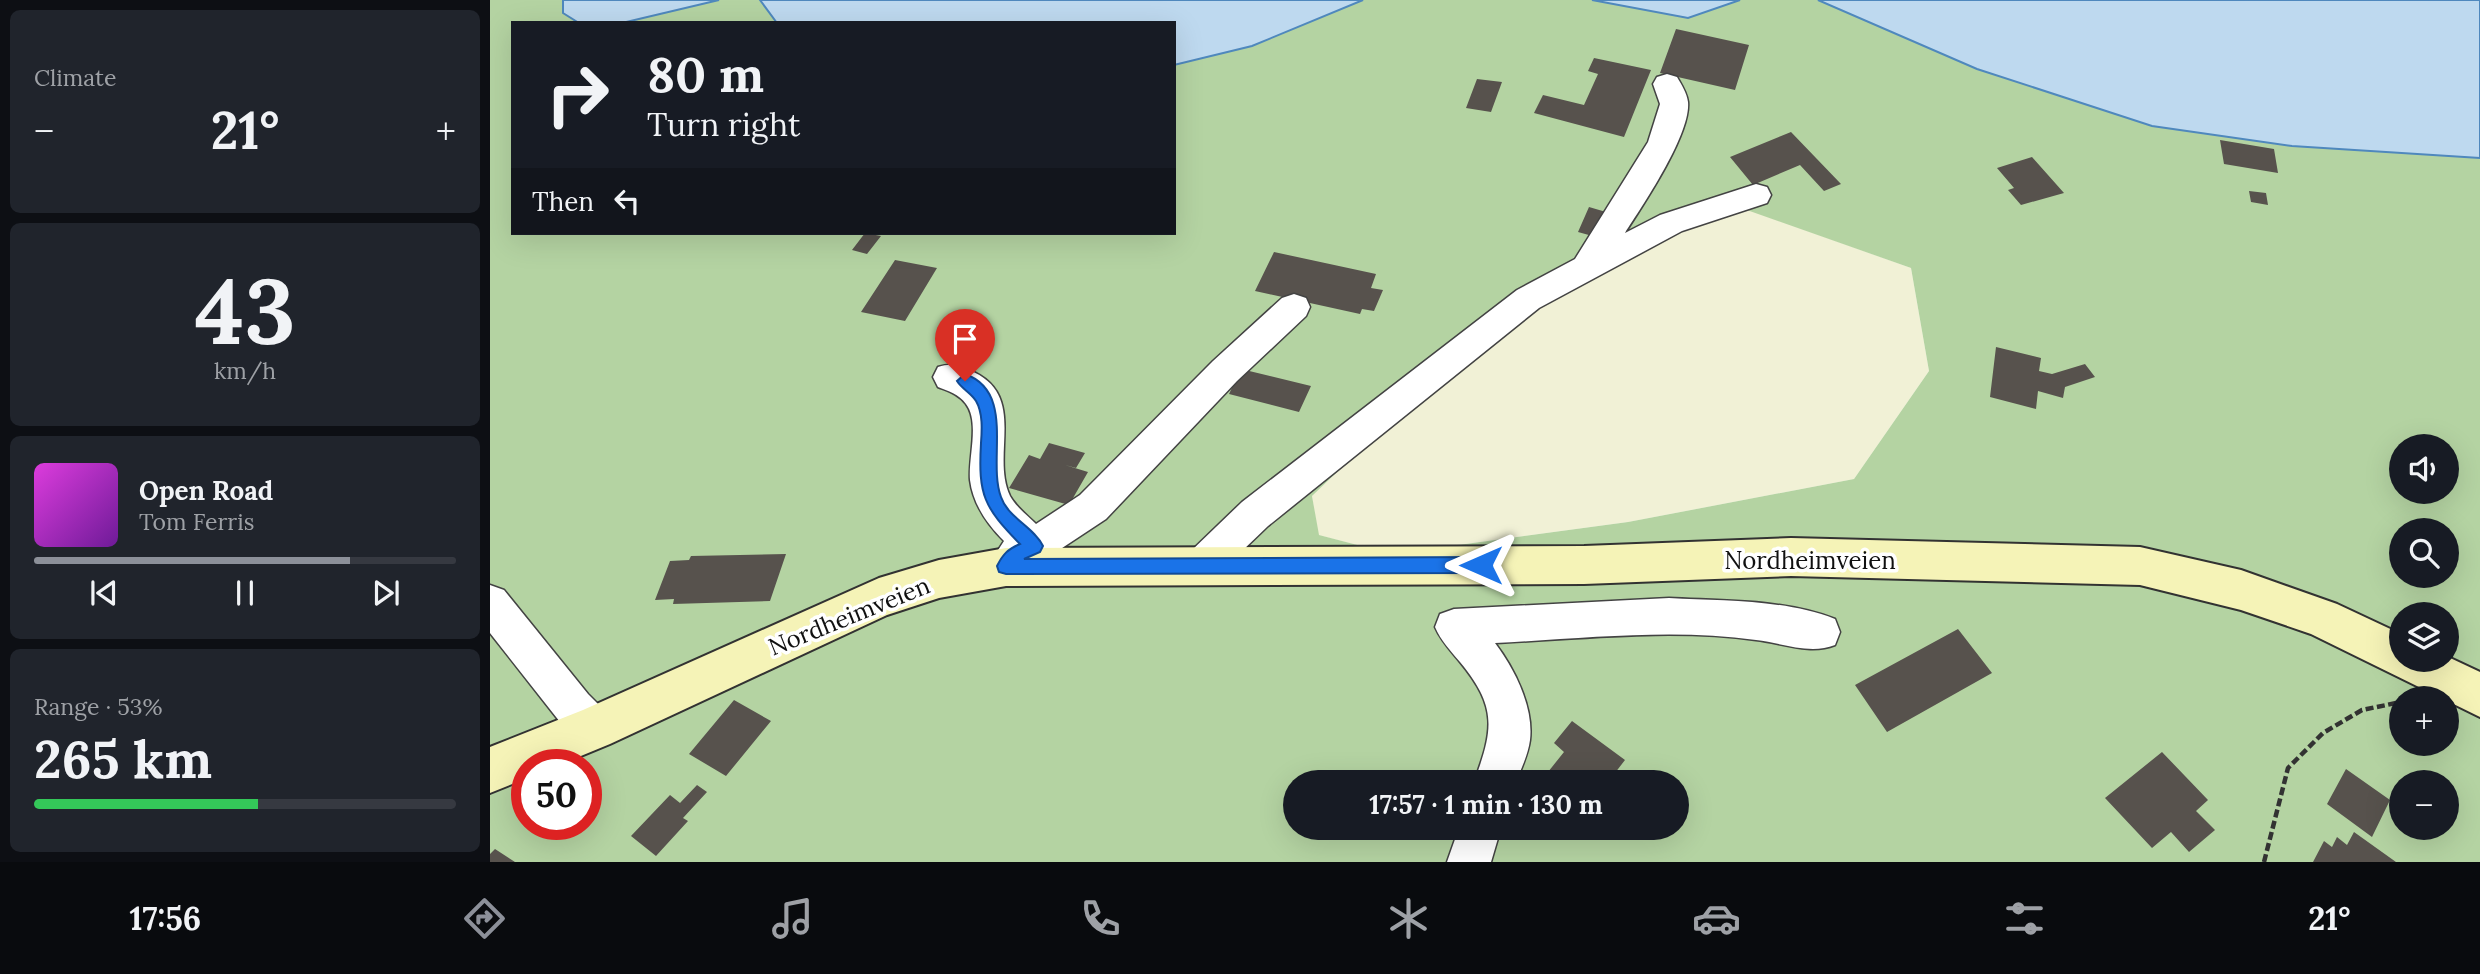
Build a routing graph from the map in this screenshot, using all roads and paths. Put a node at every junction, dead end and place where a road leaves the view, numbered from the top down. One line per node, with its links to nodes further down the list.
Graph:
1 (1667, 84): 3 (street)
2 (1756, 195): 3 (street)
3 (1588, 265): 7 (street)
4 (1294, 307): 6 (street)
5 (950, 377): 6 (street)
6 (1020, 556): 7 (main road, Nordheimveien); 14 (main road, Nordheimveien)
7 (1203, 564): 10 (main road, Nordheimveien)
8 (490, 603): 14 (street)
9 (1821, 632): 16 (street)
10 (2389, 650)
11 (2433, 672): 12 (main road)
12 (2480, 695)
13 (2389, 704): 19 (path)
14 (594, 728): 15 (main road, Nordheimveien)
15 (490, 770)
16 (1499, 770)
17 (1476, 840): 18 (street)
18 (1469, 862)
19 (2264, 862)

